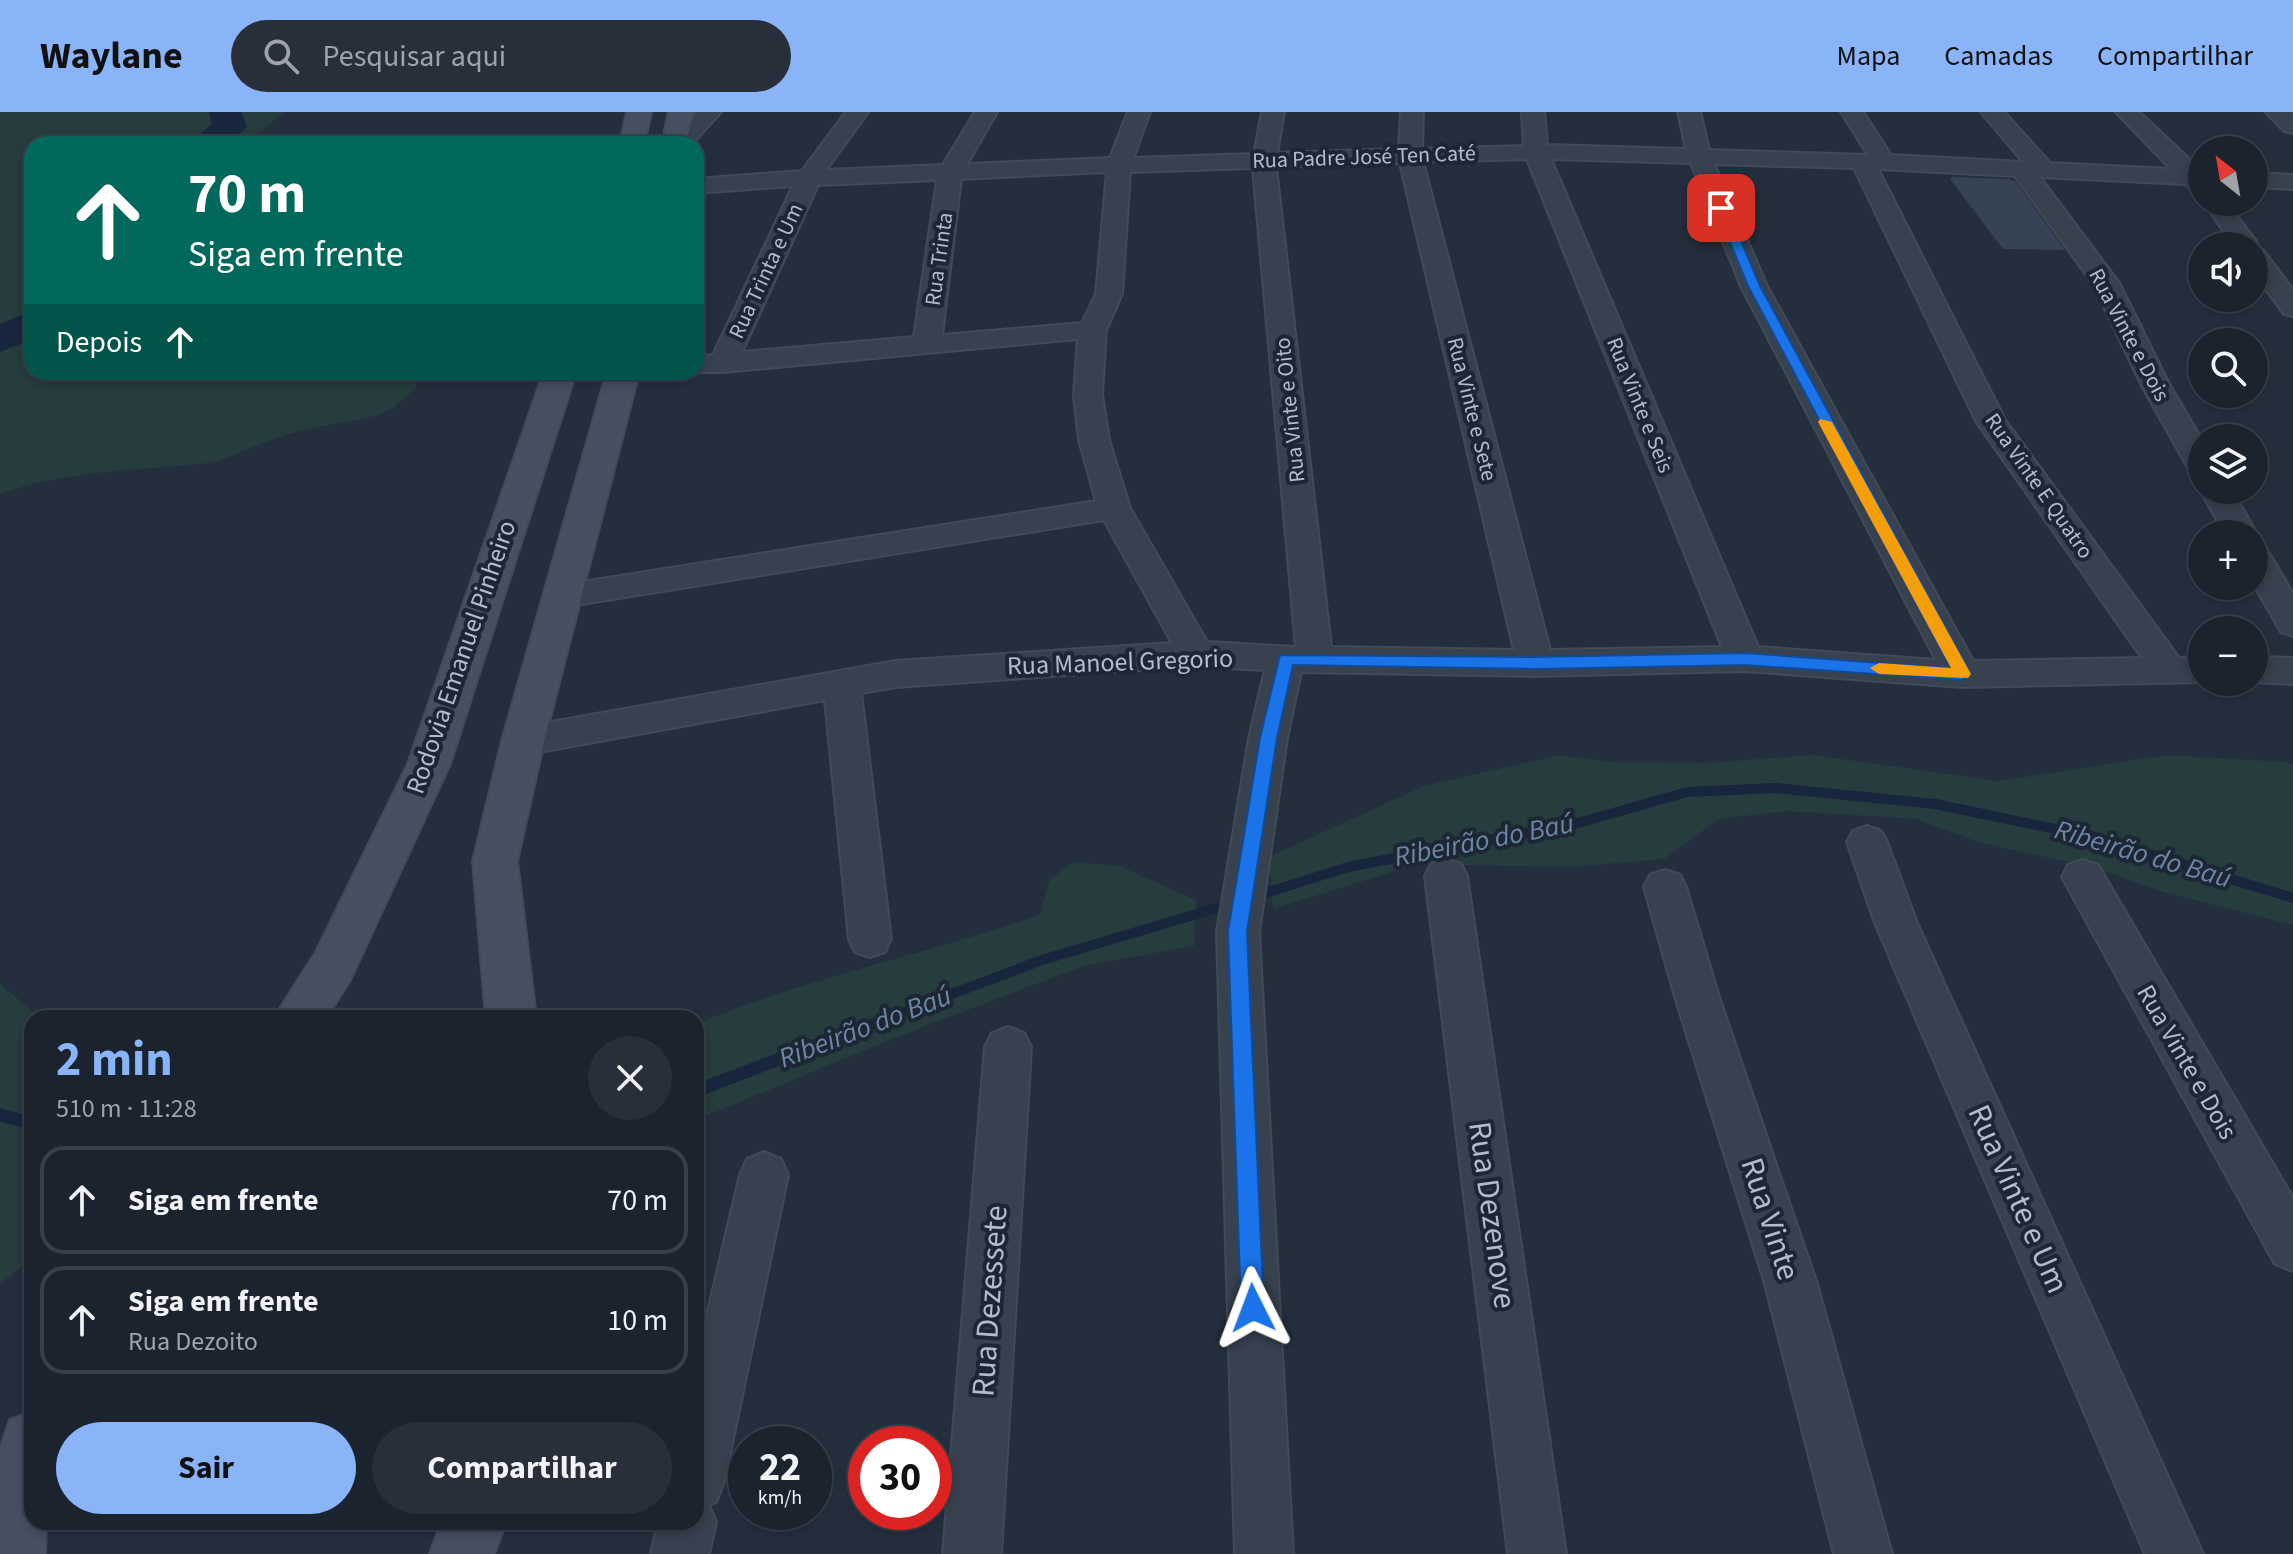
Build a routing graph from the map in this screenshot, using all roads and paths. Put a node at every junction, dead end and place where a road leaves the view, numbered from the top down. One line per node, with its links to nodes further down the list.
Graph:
1 (639, 112): 16 (main road)
2 (681, 112): 17 (main road)
3 (710, 112): 18 (street)
4 (857, 112): 28 (street)
5 (986, 112): 27 (street)
6 (1139, 112): 24 (street)
7 (1273, 112): 22 (street)
8 (1412, 112): 20 (street)
9 (1533, 112): 19 (street, Rua Vinte e Seis)
10 (1689, 112): 21 (street)
11 (1852, 112): 23 (street, Rua Vinte E Quatro)
12 (1992, 112): 25 (street, Rua Vinte e Dois)
13 (2127, 112): 26 (street)
14 (2278, 112): 15 (street)
15 (2293, 126)
16 (634, 136)
17 (678, 136)
18 (685, 136)
19 (1536, 152): 20 (street, Rua Padre José Ten Caté); 21 (street, Rua Padre José Ten Caté); 49 (street, Rua Vinte e Seis)
20 (1410, 155): 22 (street, Rua Padre José Ten Caté); 50 (street, Rua Vinte e Sete)
21 (1699, 156): 23 (street, Rua Padre José Ten Caté); 54 (street)
22 (1264, 160): 24 (street, Rua Padre José Ten Caté); 48 (street, Rua Vinte e Oito)
23 (1873, 162): 25 (street, Rua Padre José Ten Caté); 51 (street, Rua Vinte E Quatro)
24 (1119, 165): 27 (street, Rua Padre José Ten Caté); 37 (street)
25 (2032, 169): 29 (street, Rua Padre José Ten Caté); 42 (street, Rua Vinte e Dois)
26 (2188, 170)
27 (950, 173): 28 (street, Rua Padre José Ten Caté); 38 (street, Rua Trinta)
28 (809, 178): 32 (street, Rua Padre José Ten Caté); 39 (street, Rua Trinta e Um)
29 (2188, 180)
30 (2268, 181): 31 (street)
31 (2293, 182)
32 (704, 183)
33 (2224, 216): 34 (street)
34 (2236, 232)
35 (2268, 274): 36 (street)
36 (2293, 308)
37 (1092, 330): 38 (street); 43 (street)
38 (927, 345): 39 (street)
39 (709, 364)
40 (557, 380): 62 (main road, Rodovia Emanuel Pinheiro)
41 (621, 380): 45 (main road)
42 (2188, 442)
43 (1114, 508): 45 (street); 47 (street)
44 (2268, 580): 46 (street)
45 (563, 596): 56 (main road)
46 (2293, 624)
47 (1196, 654): 48 (street, Rua Manoel Gregorio); 55 (street, Rua Manoel Gregorio)
48 (1300, 659): 50 (street, Rua Manoel Gregorio); 75 (street, Rua Vinte e Oito)
49 (1745, 659): 50 (street, Rua Manoel Gregorio); 54 (street, Rua Manoel Gregorio)
50 (1535, 663)
51 (2186, 670): 54 (street, Rua Manoel Gregorio)
52 (2268, 670): 53 (street)
53 (2293, 671)
54 (1962, 674)
55 (842, 684): 56 (street, Rua Manoel Gregorio); 61 (street)
56 (523, 741): 63 (main road)
57 (1867, 842): 78 (street, Rua Vinte e Um)
58 (1446, 876): 76 (street, Rua Dezenove)
59 (2083, 877): 66 (street, Rua Vinte e Dois)
60 (1665, 887): 77 (street, Rua Vinte)
61 (870, 939)
62 (304, 1010)
63 (510, 1010)
64 (1008, 1047): 74 (street, Rua Dezessete)
65 (764, 1175): 67 (street)
66 (2293, 1246)
67 (704, 1446)
68 (24, 1479): 71 (main road)
69 (471, 1530): 72 (main road)
70 (685, 1530): 73 (street)
71 (13, 1554)
72 (462, 1554)
73 (680, 1554)
74 (972, 1554)
75 (1264, 1554)
76 (1537, 1554)
77 (1863, 1554)
78 (2174, 1554)

